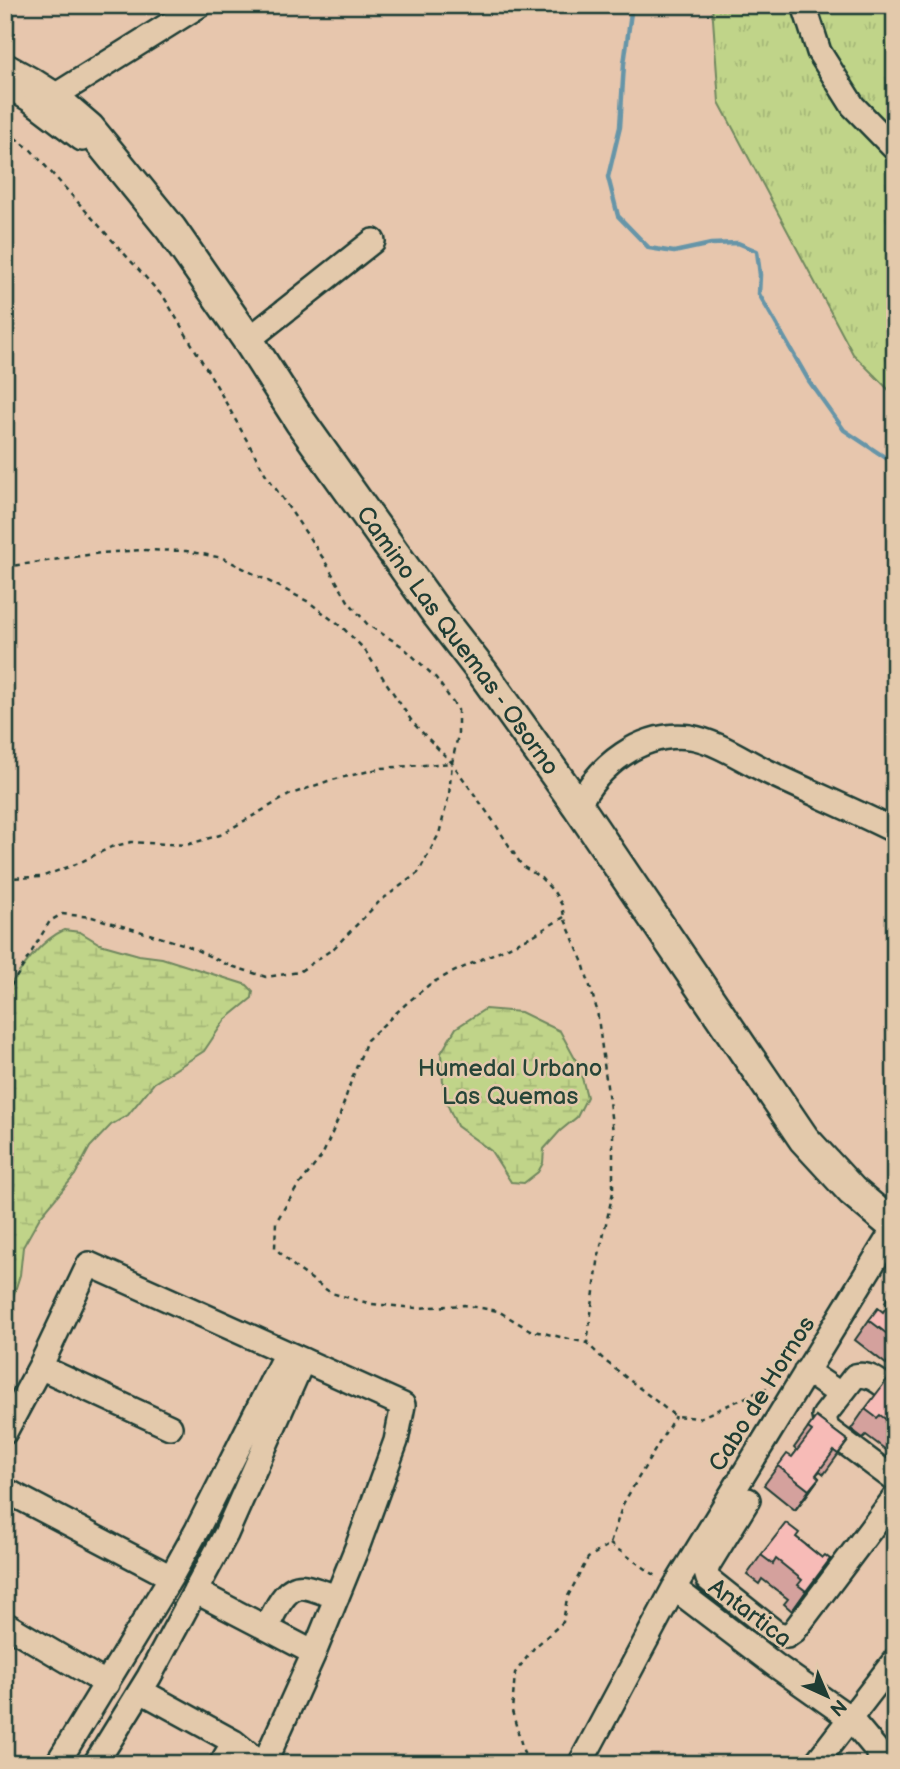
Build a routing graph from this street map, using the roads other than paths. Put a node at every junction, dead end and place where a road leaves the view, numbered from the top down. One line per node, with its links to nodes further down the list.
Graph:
1 (200, 5): 5 (street)
2 (804, 5): 7 (street)
3 (5, 69): 5 (main road, Camino Las Quemas - Osorno)
4 (5, 85): 6 (street)
5 (53, 97): 6 (main road, Camino Las Quemas - Osorno)
6 (104, 146): 9 (main road, Camino Las Quemas - Osorno)
7 (895, 149)
8 (373, 241): 9 (street)
9 (248, 340): 10 (main road, Camino Las Quemas - Osorno)
10 (578, 806): 11 (street); 12 (main road, Camino Las Quemas - Osorno)
11 (895, 831)
12 (895, 1227): 15 (street, Cabo de Hornos)
13 (295, 1357): 14 (street); 24 (street); 26 (street); 27 (street)
14 (40, 1367): 18 (street); 19 (street)
15 (806, 1371): 16 (street); 25 (street, Cabo de Hornos)
16 (840, 1394): 17 (street); 20 (street)
17 (895, 1394)
18 (170, 1427)
19 (5, 1432)
20 (895, 1480)
21 (5, 1490): 24 (street)
22 (895, 1497): 23 (street)
23 (748, 1500)
24 (171, 1577): 32 (street)
25 (674, 1588): 34 (street, Antartica); 40 (street, Cabo de Hornos)
26 (195, 1591): 29 (street); 33 (street)
27 (337, 1597): 29 (street); 30 (street)
28 (5, 1624): 32 (street)
29 (266, 1628): 30 (street)
30 (314, 1653): 39 (street)
31 (895, 1660): 34 (street)
32 (107, 1684): 36 (street)
33 (141, 1691): 35 (street); 37 (street)
34 (850, 1718): 41 (street); 42 (street, Antartica)
35 (234, 1742): 38 (street); 39 (street)
36 (57, 1764)
37 (95, 1764)
38 (221, 1764)
39 (262, 1764)
40 (580, 1764)
41 (815, 1764)
42 (886, 1764)

